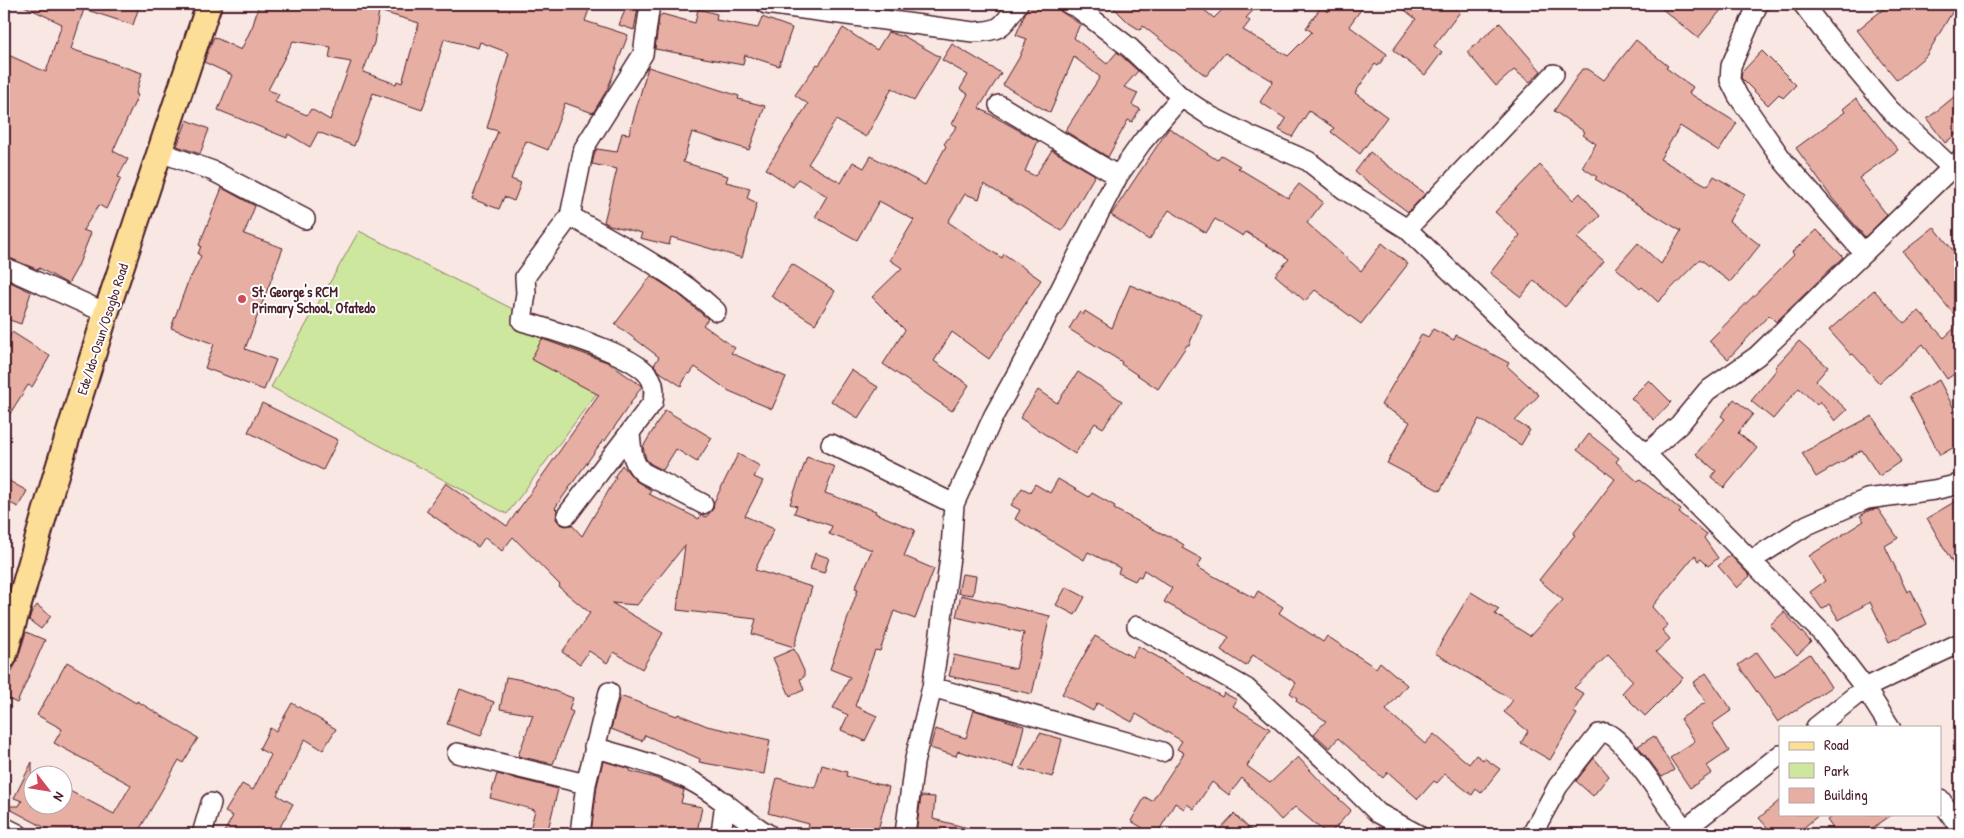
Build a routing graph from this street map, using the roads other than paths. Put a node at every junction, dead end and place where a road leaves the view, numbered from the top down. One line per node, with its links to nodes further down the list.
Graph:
1 (209, 4): 11 (main road, Ede/Ido-Osun/Osogbo Road)
2 (650, 4): 14 (street)
3 (766, 4): 4 (street)
4 (1018, 4)
5 (1069, 4): 9 (street)
6 (1758, 4): 17 (street)
7 (1803, 4): 12 (street)
8 (1554, 74): 16 (street)
9 (1181, 97): 13 (street); 16 (street)
10 (999, 105): 13 (street)
11 (160, 152): 15 (street); 20 (main road, Ede/Ido-Osun/Osogbo Road)
12 (1956, 164): 17 (street)
13 (1118, 176): 26 (street)
14 (570, 216): 19 (street); 21 (street)
15 (305, 219)
16 (1407, 229): 23 (street)
17 (1864, 253): 23 (street)
18 (4, 267): 20 (street)
19 (716, 311)
20 (106, 313): 31 (main road, Ede/Ido-Osun/Osogbo Road)
21 (630, 434): 25 (street); 27 (street)
22 (830, 444): 26 (street)
23 (1646, 454): 28 (street)
24 (1960, 484): 28 (street)
25 (704, 504)
26 (954, 504): 32 (street)
27 (567, 515)
28 (1752, 560): 33 (street)
29 (1137, 626): 53 (street)
30 (1960, 644): 33 (street)
31 (4, 658)
32 (932, 687): 38 (street); 52 (street)
33 (1865, 688): 35 (street); 36 (street)
34 (609, 692): 37 (street)
35 (1817, 726)
36 (1889, 726)
37 (594, 748): 41 (street); 42 (street)
38 (1162, 752)
39 (456, 753): 41 (street)
40 (1779, 756): 46 (street)
41 (586, 784): 49 (street)
42 (725, 802): 50 (street); 51 (street)
43 (1942, 802): 45 (street)
44 (211, 803): 48 (street)
45 (1960, 828)
46 (1678, 830): 54 (street)
47 (1960, 832): 55 (street)
48 (202, 834)
49 (580, 834)
50 (721, 834)
51 (768, 834)
52 (905, 834)
53 (1417, 834)
54 (1532, 834)
55 (1957, 834)

